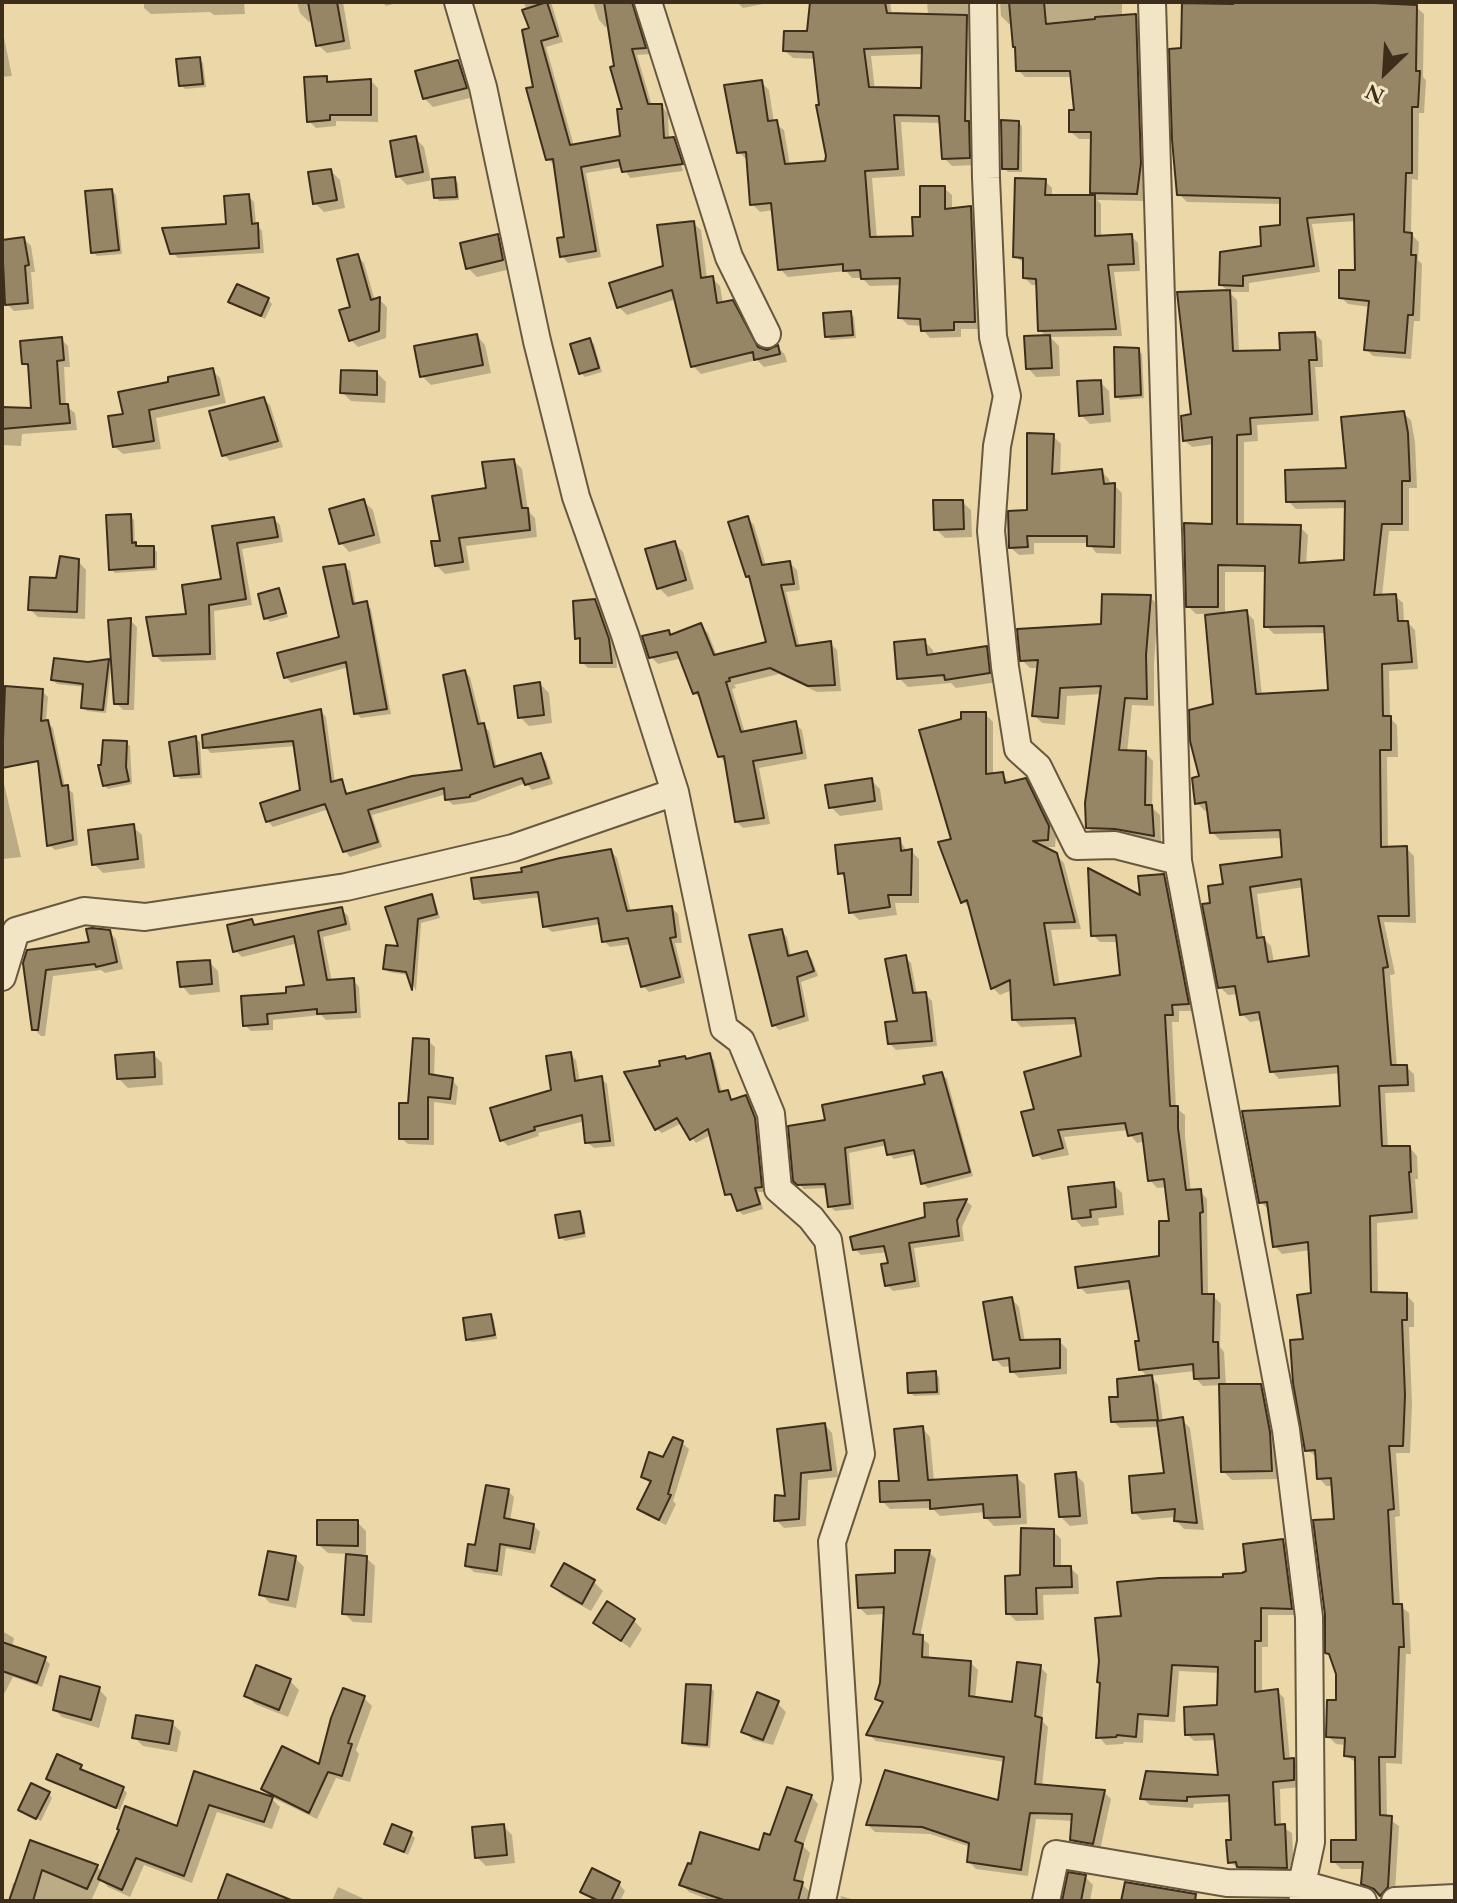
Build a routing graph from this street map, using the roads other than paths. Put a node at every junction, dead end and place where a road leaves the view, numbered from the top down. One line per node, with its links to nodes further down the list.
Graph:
1 (458, 2): 6 (street)
2 (648, 2): 5 (street)
3 (983, 2): 7 (street)
4 (1152, 2): 7 (street)
5 (767, 334)
6 (675, 792): 8 (street); 11 (street)
7 (1178, 861): 9 (street)
8 (2, 977)
9 (1303, 1892): 12 (street); 13 (street)
10 (1455, 1898): 14 (street)
11 (822, 1901)
12 (1046, 1901)
13 (1363, 1901)
14 (1395, 1901)

